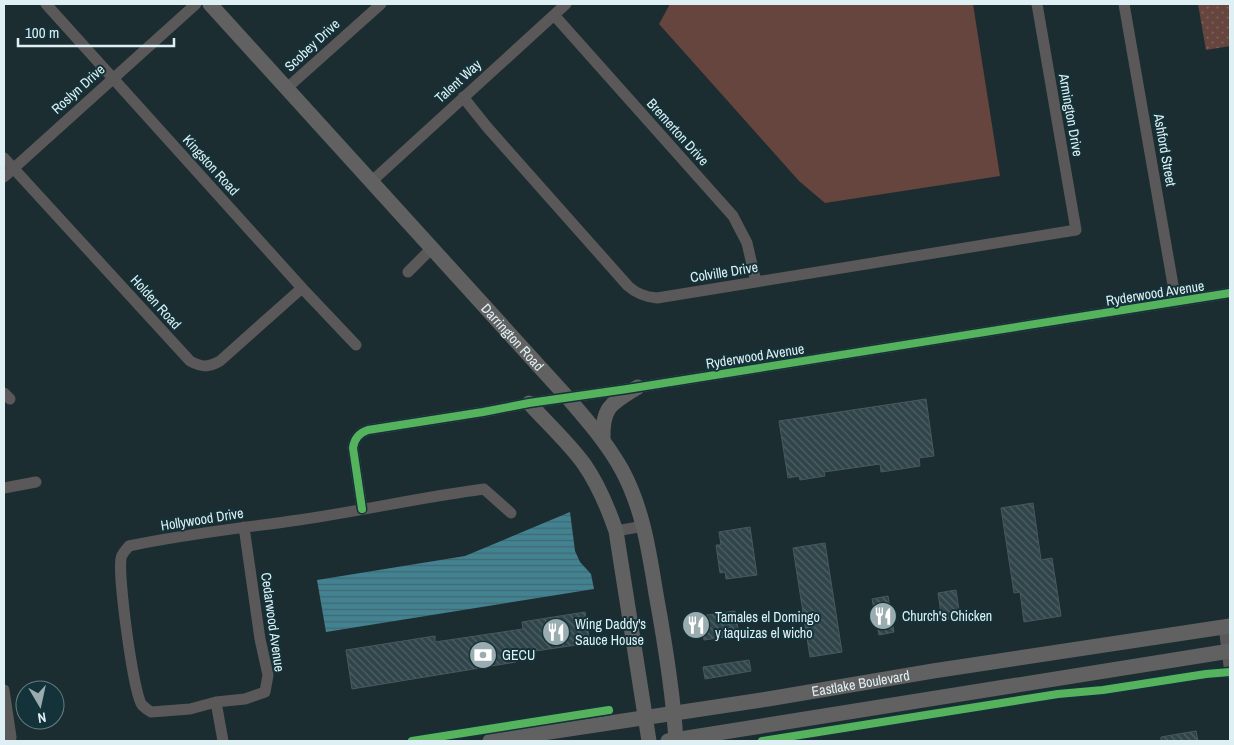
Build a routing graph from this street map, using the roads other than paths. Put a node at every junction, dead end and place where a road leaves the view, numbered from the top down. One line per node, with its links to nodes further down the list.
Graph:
1 (46, 4): 9 (street, Kingston Road)
2 (196, 4): 9 (street, Roslyn Drive)
3 (210, 4): 10 (main road, Darrington Road)
4 (380, 4): 10 (street, Scobey Drive)
5 (566, 4): 8 (street, Talent Way)
6 (1037, 4): 16 (street, Armington Drive)
7 (1124, 4): 22 (street, Ashford Street)
8 (554, 15): 11 (street, Talent Way); 19 (street, Bremerton Drive)
9 (113, 78): 13 (street, Roslyn Drive); 20 (street, Kingston Road)
10 (287, 88): 15 (main road, Darrington Road)
11 (463, 97): 15 (street, Talent Way); 19 (street, Colville Drive)
12 (4, 158): 13 (street, Holden Road)
13 (12, 168): 14 (street, Roslyn Drive); 20 (street, Holden Road)
14 (4, 177)
15 (371, 182): 17 (main road, Darrington Road)
16 (1076, 230): 19 (street, Colville Drive)
17 (431, 248): 18 (street); 25 (main road, Darrington Road)
18 (408, 272)
19 (756, 282)
20 (302, 288): 23 (street, Kingston Road)
21 (1230, 293): 22 (street, Ryderwood Avenue)
22 (1176, 302): 24 (street, Ryderwood Avenue)
23 (356, 345)
24 (638, 387): 25 (street, Ryderwood Avenue); 27 (main road)
25 (567, 397): 26 (street, Ryderwood Avenue); 27 (main road, Darrington Road)
26 (529, 403): 30 (street, Ryderwood Avenue); 34 (main road)
27 (603, 439): 32 (main road, Darrington Road)
28 (36, 482): 29 (street)
29 (4, 488)
30 (362, 508): 31 (street, Hollywood Drive); 33 (street, Hollywood Drive)
31 (510, 512)
32 (644, 526): 34 (street); 42 (main road, Darrington Road)
33 (244, 527): 41 (street, Cedarwood Avenue); 41 (street, Hollywood Drive)
34 (616, 531): 43 (main road)
35 (1227, 626): 36 (street); 37 (main road, Eastlake Boulevard)
36 (1229, 652): 38 (street); 40 (main road, Eastlake Boulevard)
37 (933, 671): 40 (main road); 42 (main road, Eastlake Boulevard)
38 (1230, 673)
39 (4, 690): 44 (street)
40 (937, 698): 48 (main road, Eastlake Boulevard)
41 (216, 702): 45 (street)
42 (674, 713): 43 (main road, Eastlake Boulevard); 48 (main road, Darrington Road)
43 (646, 717): 46 (main road, Eastlake Boulevard); 47 (main road)
44 (4, 739)
45 (223, 741)
46 (490, 741)
47 (649, 741)
48 (674, 741)

